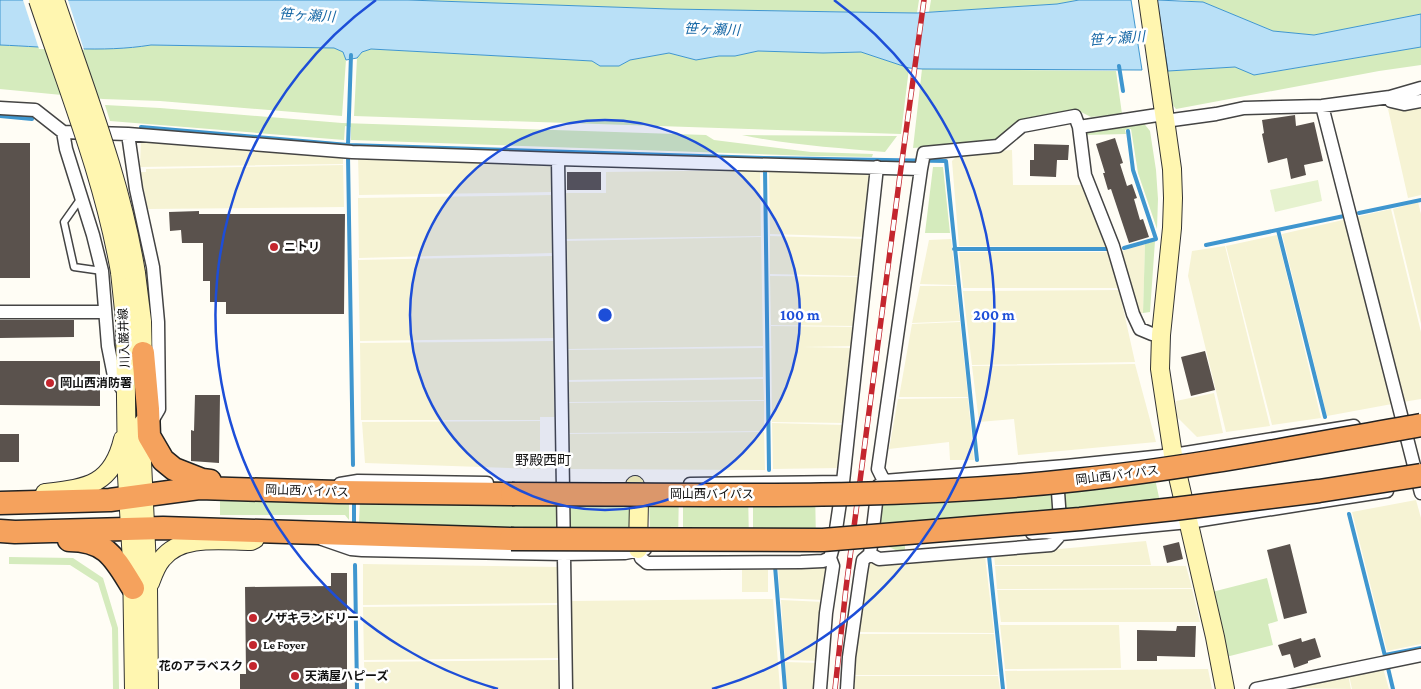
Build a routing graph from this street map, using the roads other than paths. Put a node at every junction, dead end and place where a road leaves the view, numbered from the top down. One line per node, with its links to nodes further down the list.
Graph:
1 (38, 0): 18 (main road, 川入巌井線, bridge)
2 (54, 0): 18 (main road, 川入巌井線, bridge)
3 (1148, 0): 9 (main road)
4 (1421, 88): 5 (street)
5 (1390, 97): 6 (street); 7 (street)
6 (1421, 101)
7 (1322, 106): 9 (street); 25 (street)
8 (0, 108): 11 (street)
9 (1164, 114): 10 (street); 21 (main road)
10 (1079, 127): 14 (street); 21 (street)
11 (63, 132): 12 (street); 16 (street)
12 (128, 134): 13 (street); 26 (street)
13 (558, 159): 15 (street); 32 (street)
14 (922, 163): 15 (street); 29 (street)
15 (877, 167): 30 (street)
16 (81, 197): 17 (street); 17 (lane)
17 (102, 271): 20 (street)
18 (128, 273): 22 (main road, 川入巌井線); 23 (main road, 川入巌井線)
19 (0, 312): 20 (street)
20 (104, 312): 23 (street)
21 (1161, 335): 27 (main road)
22 (143, 353): 26 (highway); 36 (main road, 川入巌井線)
23 (126, 395): 26 (main road, 川入巌井線)
24 (1421, 414): 25 (street)
25 (1411, 422): 27 (street); 31 (street); 35 (highway, 岡山西バイパス, bridge)
26 (141, 428): 34 (highway); 36 (main road, 川入巌井線); 36 (main road); 37 (main road)
27 (1174, 455): 28 (street); 38 (main road)
28 (1066, 466): 29 (street); 43 (street)
29 (884, 481): 48 (street)
30 (843, 482): 33 (street); 49 (street)
31 (1420, 484): 38 (street); 42 (highway, bridge)
32 (562, 485): 33 (street); 35 (street); 47 (street)
33 (635, 485): 46 (main road)
34 (269, 489): 35 (highway, 岡山西バイパス); 36 (highway, 岡山西バイパス)
35 (300, 491)
36 (136, 496): 37 (highway, 岡山西バイパス); 39 (main road, 川入巌井線)
37 (7, 503)
38 (1189, 522): 43 (street); 57 (main road)
39 (138, 529): 40 (highway); 41 (highway); 50 (main road, 川入巌井線)
40 (7, 532): 50 (highway)
41 (267, 532): 42 (highway); 50 (main road)
42 (306, 533): 47 (street)
43 (1061, 534): 44 (street); 48 (street)
44 (906, 542)
45 (792, 548): 46 (street)
46 (638, 549): 47 (street); 49 (street)
47 (564, 554): 54 (street)
48 (870, 554): 56 (street)
49 (830, 558): 55 (street)
50 (141, 588): 52 (main road, 川入巌井線); 53 (main road, 川入巌井線)
51 (1421, 655): 58 (street)
52 (134, 689)
53 (149, 689)
54 (566, 689)
55 (820, 689)
56 (847, 689)
57 (1225, 689)
58 (1256, 689)

